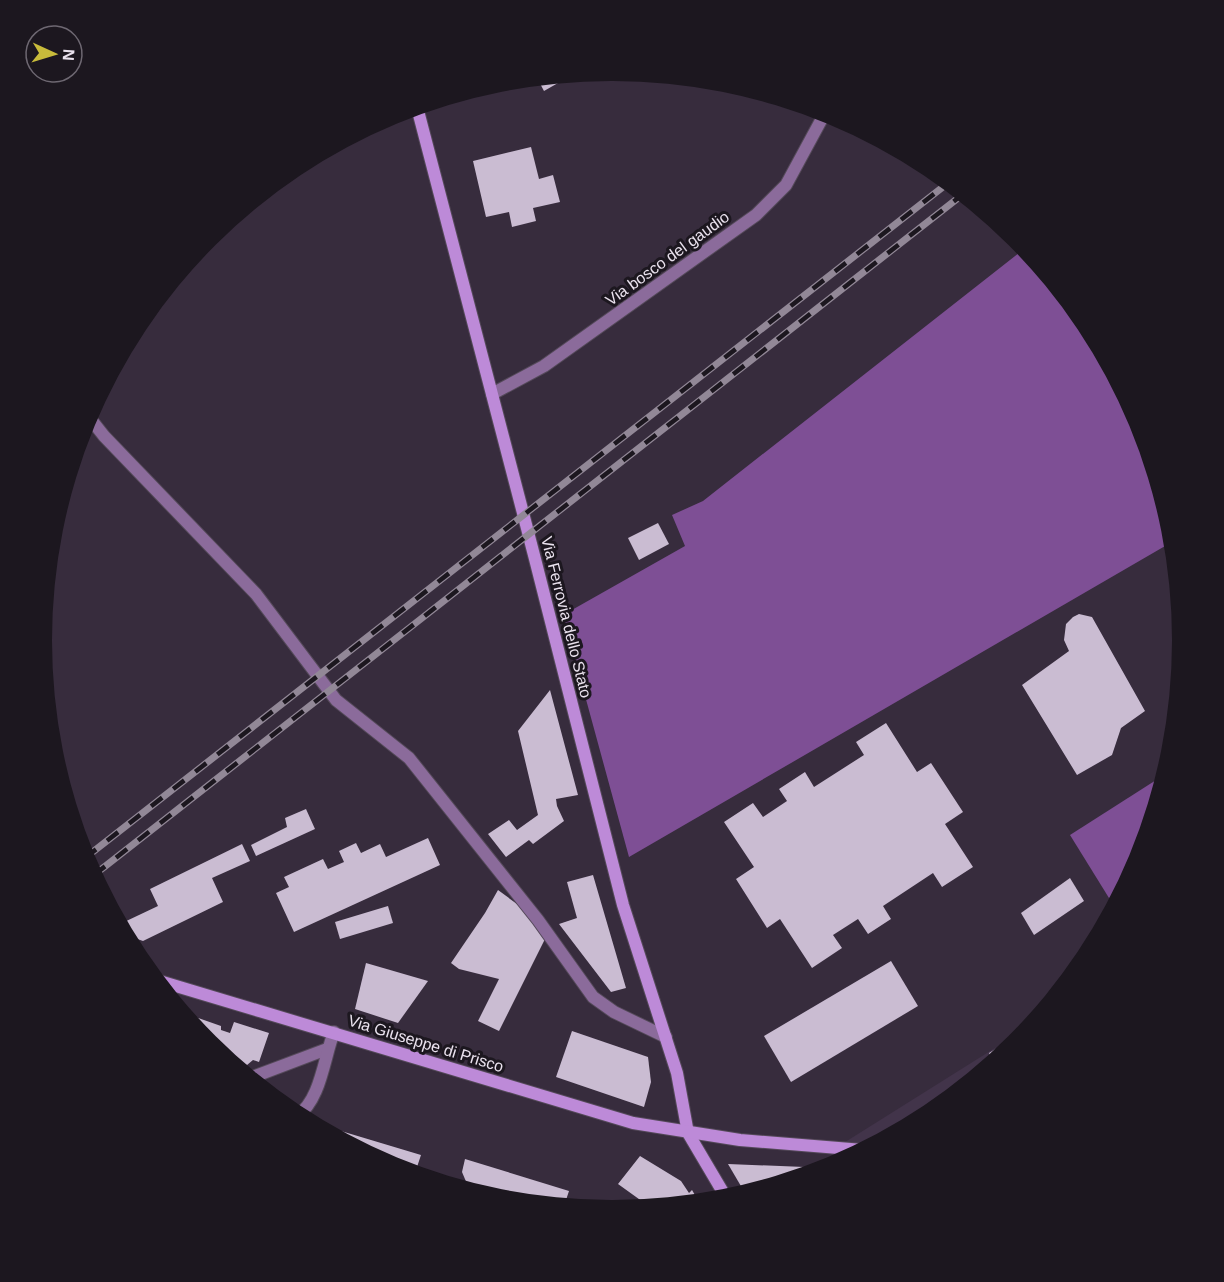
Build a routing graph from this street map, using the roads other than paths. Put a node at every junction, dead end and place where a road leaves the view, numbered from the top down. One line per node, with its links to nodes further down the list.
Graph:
1 (419, 116): 3 (main road, Via Ferrovia dello Stato)
2 (820, 122): 3 (street, Via bosco del gaudio)
3 (492, 394): 7 (main road, Via Ferrovia dello Stato)
4 (96, 425): 7 (street)
5 (170, 984): 6 (main road, Via Giuseppe di Prisco)
6 (334, 1032): 8 (street); 11 (main road, Via Giuseppe di Prisco)
7 (666, 1037): 11 (main road, Via Ferrovia dello Stato)
8 (327, 1049): 9 (street); 10 (street)
9 (259, 1075)
10 (305, 1109)
11 (688, 1133): 12 (main road, Via Giuseppe di Prisco); 13 (main road)
12 (847, 1148)
13 (722, 1190)

